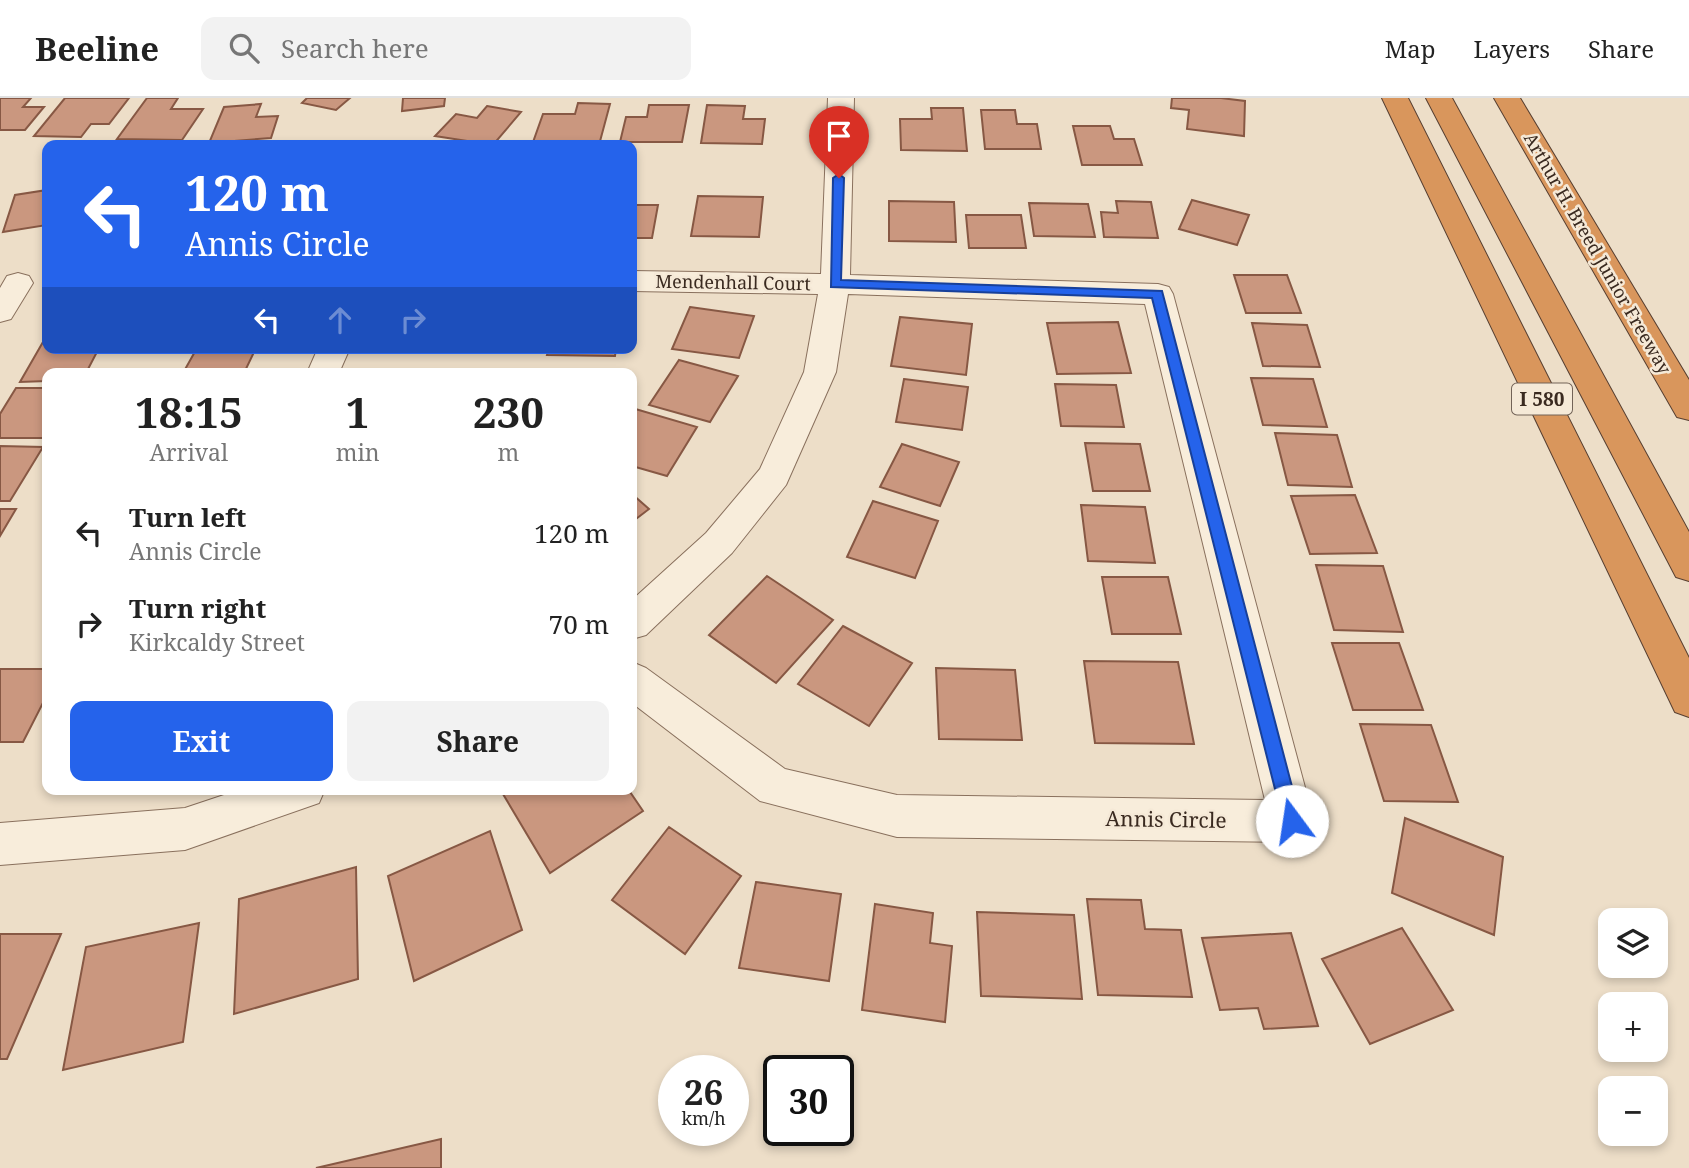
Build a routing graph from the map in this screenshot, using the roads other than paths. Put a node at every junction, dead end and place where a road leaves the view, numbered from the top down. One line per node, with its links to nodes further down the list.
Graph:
1 (841, 98): 7 (street)
2 (1395, 98): 13 (highway, I 580)
3 (1439, 98): 10 (highway, I 580)
4 (1507, 98): 9 (highway, Arthur H. Breed Junior Freeway)
5 (637, 281): 7 (street, Mendenhall Court)
6 (18, 284): 8 (street)
7 (835, 284): 11 (street); 12 (street, Annis Circle)
8 (0, 312)
9 (1689, 408)
10 (1689, 566)
11 (637, 618)
12 (637, 685)
13 (1689, 699)
14 (286, 795): 15 (street)
15 (0, 844)

